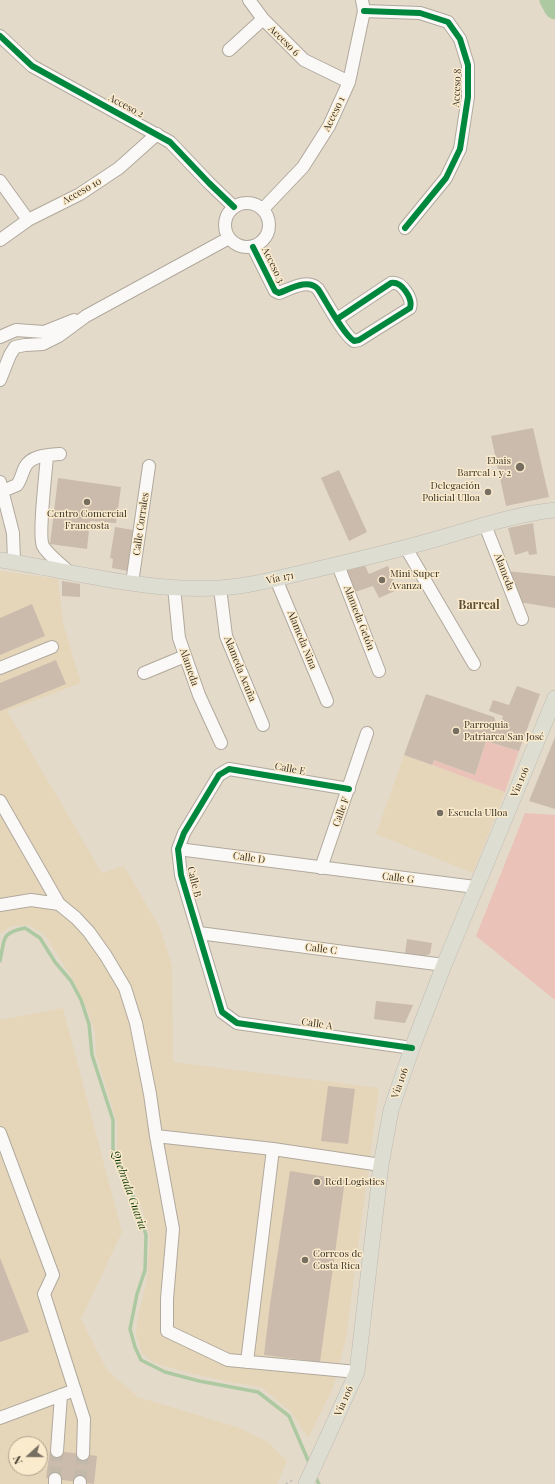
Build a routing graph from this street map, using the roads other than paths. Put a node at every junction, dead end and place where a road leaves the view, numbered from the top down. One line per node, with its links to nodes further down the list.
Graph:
1 (249, 0): 3 (street, Acceso 6)
2 (363, 5): 6 (street, Acceso 1); 12 (street, Acceso 8)
3 (263, 19): 5 (street); 6 (street, Acceso 6)
4 (0, 36): 7 (street, Acceso 2)
5 (229, 50)
6 (349, 82): 10 (street, Acceso 1)
7 (157, 134): 9 (street, Acceso 2); 11 (street, Acceso 10)
8 (0, 181): 11 (street)
9 (234, 207): 10 (street); 13 (street)
10 (263, 209): 15 (street)
11 (28, 220): 14 (street, Acceso 10)
12 (405, 228)
13 (229, 238): 15 (street); 16 (street)
14 (0, 240)
15 (253, 247): 17 (street, Acceso 3)
16 (86, 316): 18 (street); 19 (street)
17 (337, 319): 17 (street)
18 (0, 337)
19 (0, 380)
20 (60, 454): 21 (street)
21 (47, 456): 23 (street); 29 (street)
22 (149, 466): 31 (street, Calle Corrales)
23 (1, 486): 27 (street)
24 (555, 510): 25 (main road, Vía 171)
25 (485, 525): 26 (main road, Vía 171); 34 (street, Alameda)
26 (406, 548): 28 (main road, Vía 171); 37 (street)
27 (7, 561): 29 (main road, Vía 171)
28 (338, 565): 30 (main road, Vía 171); 39 (street, Alameda Getón)
29 (70, 573): 31 (main road, Vía 171)
30 (276, 579): 33 (main road, Vía 171); 41 (street, Alameda Nina)
31 (132, 583): 32 (main road, Vía 171)
32 (174, 587): 33 (main road, Vía 171); 36 (street, Alameda)
33 (220, 588): 43 (street, Alameda Acuña)
34 (522, 619)
35 (52, 648): 38 (street)
36 (185, 656): 40 (street); 45 (street, Alameda)
37 (474, 664)
38 (0, 668)
39 (379, 672)
40 (144, 673)
41 (327, 701)
42 (553, 707): 51 (main road, Vía 106)
43 (263, 725)
44 (367, 733): 47 (street, Calle F)
45 (221, 743)
46 (229, 768): 47 (street, Calle E); 49 (street, Calle B)
47 (349, 789): 50 (street, Calle F)
48 (0, 801): 52 (street)
49 (178, 849): 50 (street, Calle D); 54 (street, Calle B)
50 (321, 868): 51 (street, Calle G)
51 (475, 888): 55 (main road, Vía 106)
52 (59, 904): 53 (street); 59 (street)
53 (0, 905)
54 (198, 933): 55 (street, Calle C); 56 (street, Calle B)
55 (444, 965): 57 (main road, Vía 106)
56 (222, 1012): 57 (street, Calle A)
57 (412, 1048): 61 (main road, Vía 106)
58 (0, 1133): 64 (street)
59 (156, 1136): 60 (street); 62 (street)
60 (273, 1149): 61 (street); 62 (street)
61 (381, 1165): 63 (main road, Vía 106)
62 (247, 1362): 63 (street)
63 (357, 1372): 69 (main road, Vía 106)
64 (75, 1390): 65 (street); 68 (street)
65 (61, 1395): 66 (street); 67 (street)
66 (0, 1418)
67 (57, 1451)
68 (83, 1454)
69 (306, 1484)

